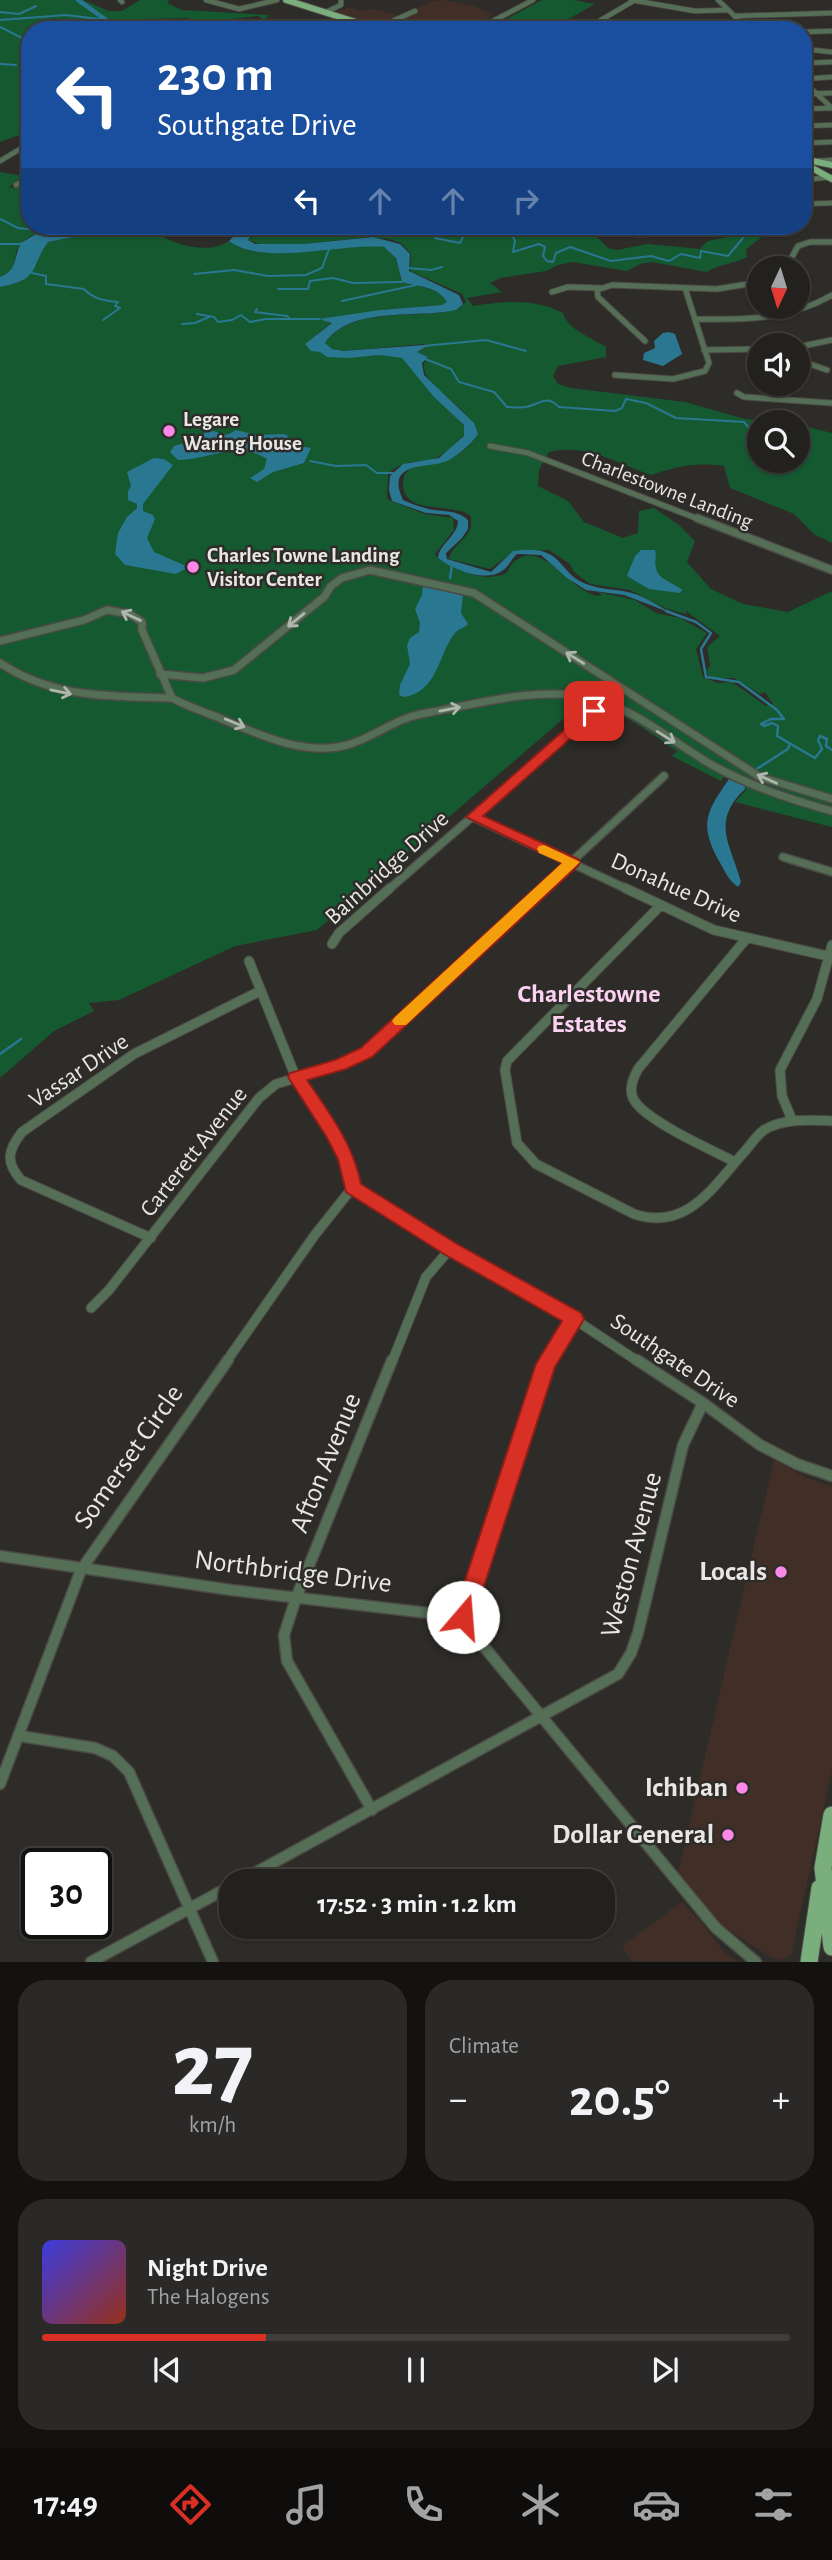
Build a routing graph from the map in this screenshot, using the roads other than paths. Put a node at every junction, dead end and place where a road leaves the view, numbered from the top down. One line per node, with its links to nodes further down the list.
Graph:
1 (206, 0): 2 (street)
2 (277, 0)
3 (286, 0): 10 (main road)
4 (341, 0): 10 (street)
5 (533, 0): 16 (street)
6 (634, 0): 8 (street); 13 (street)
7 (718, 0): 8 (street)
8 (728, 10): 12 (street)
9 (415, 11): 15 (street)
10 (326, 12): 14 (main road)
11 (832, 13): 12 (street)
12 (735, 16): 18 (street)
13 (601, 20): 17 (street)
14 (354, 21)
15 (395, 21)
16 (493, 21)
17 (604, 21)
18 (740, 21)
19 (832, 31): 20 (street)
20 (812, 32)
21 (812, 50): 22 (street)
22 (832, 52)
23 (832, 62): 24 (street)
24 (812, 63)
25 (832, 77): 26 (street)
26 (812, 79)
27 (812, 89): 29 (street)
28 (812, 93): 29 (street)
29 (816, 93): 30 (street); 31 (street)
30 (832, 93)
31 (832, 108): 32 (street)
32 (812, 109)
33 (832, 125): 34 (street)
34 (812, 126)
35 (832, 142): 36 (street)
36 (812, 143)
37 (21, 149): 39 (street)
38 (832, 160): 40 (street)
39 (0, 161)
40 (812, 163)
41 (812, 167): 44 (main road)
42 (812, 167): 44 (main road)
43 (812, 170): 45 (main road)
44 (832, 176): 45 (main road)
45 (821, 179): 46 (street)
46 (812, 180)
47 (21, 182): 48 (street)
48 (16, 185)
49 (832, 203): 50 (street)
50 (812, 204)
51 (825, 242): 52 (street); 53 (street); 54 (street)
52 (832, 243)
53 (832, 251)
54 (793, 256)
55 (747, 284): 57 (street)
56 (600, 288): 57 (street); 58 (street); 62 (street)
57 (685, 288): 60 (street)
58 (552, 292)
59 (832, 295): 60 (street)
60 (695, 319): 65 (street)
61 (832, 340): 63 (street)
62 (645, 341)
63 (810, 345)
64 (747, 349): 65 (street)
65 (704, 350): 68 (street)
66 (810, 364): 67 (street)
67 (827, 370)
68 (615, 375)
69 (737, 393): 70 (street)
70 (832, 403)
71 (490, 446): 72 (street, Charlestowne Landing)
72 (832, 570)
73 (0, 641): 75 (street, one-way to 73)
74 (0, 663): 76 (street, one-way to 76)
75 (160, 674): 76 (street); 79 (street, one-way to 75)
76 (172, 698): 80 (street, one-way to 80)
77 (594, 711): 81 (street, Bainbridge Drive)
78 (664, 776): 83 (street, Carterett Avenue)
79 (832, 799)
80 (832, 811)
81 (473, 817): 83 (street, Donahue Drive); 87 (street, Bainbridge Drive)
82 (783, 857): 84 (street)
83 (573, 862): 85 (street, Donahue Drive); 92 (street, Carterett Avenue)
84 (832, 872)
85 (662, 905): 86 (street, Donahue Drive); 95 (street)
86 (746, 939): 89 (street, Donahue Drive); 95 (street)
87 (332, 944)
88 (832, 945): 89 (street)
89 (830, 957): 93 (street)
90 (249, 961): 91 (street)
91 (260, 991): 92 (street); 97 (street, Vassar Drive)
92 (296, 1077): 96 (street); 97 (street, Carterett Avenue)
93 (792, 1120): 94 (street); 95 (street)
94 (832, 1121)
95 (735, 1162)
96 (352, 1188): 98 (street, Southgate Drive); 104 (street, Somerset Circle)
97 (151, 1238): 99 (street, Carterett Avenue)
98 (450, 1249): 100 (street, Southgate Drive); 105 (street, Afton Avenue)
99 (91, 1308)
100 (574, 1319): 101 (street, Southgate Drive); 106 (street)
101 (703, 1404): 102 (street, Southgate Drive); 107 (street, Weston Avenue)
102 (832, 1476)
103 (0, 1556): 104 (street, Northbridge Drive)
104 (81, 1570): 105 (street, Northbridge Drive); 108 (street, Somerset Circle)
105 (296, 1598): 106 (street, Northbridge Drive); 110 (street, Afton Avenue)
106 (463, 1617): 107 (street)
107 (542, 1718): 110 (street); 120 (street)
108 (20, 1736): 109 (street, Somerset Circle); 116 (street)
109 (0, 1784)
110 (372, 1810): 114 (street)
111 (832, 1815): 113 (main road)
112 (832, 1848): 113 (main road)
113 (823, 1868): 117 (main road); 121 (main road)
114 (262, 1869)
115 (219, 1892): 116 (street)
116 (190, 1908): 118 (street); 119 (street)
117 (832, 1947)
118 (91, 1962)
119 (213, 1962)
120 (756, 1962)
121 (809, 1962)

